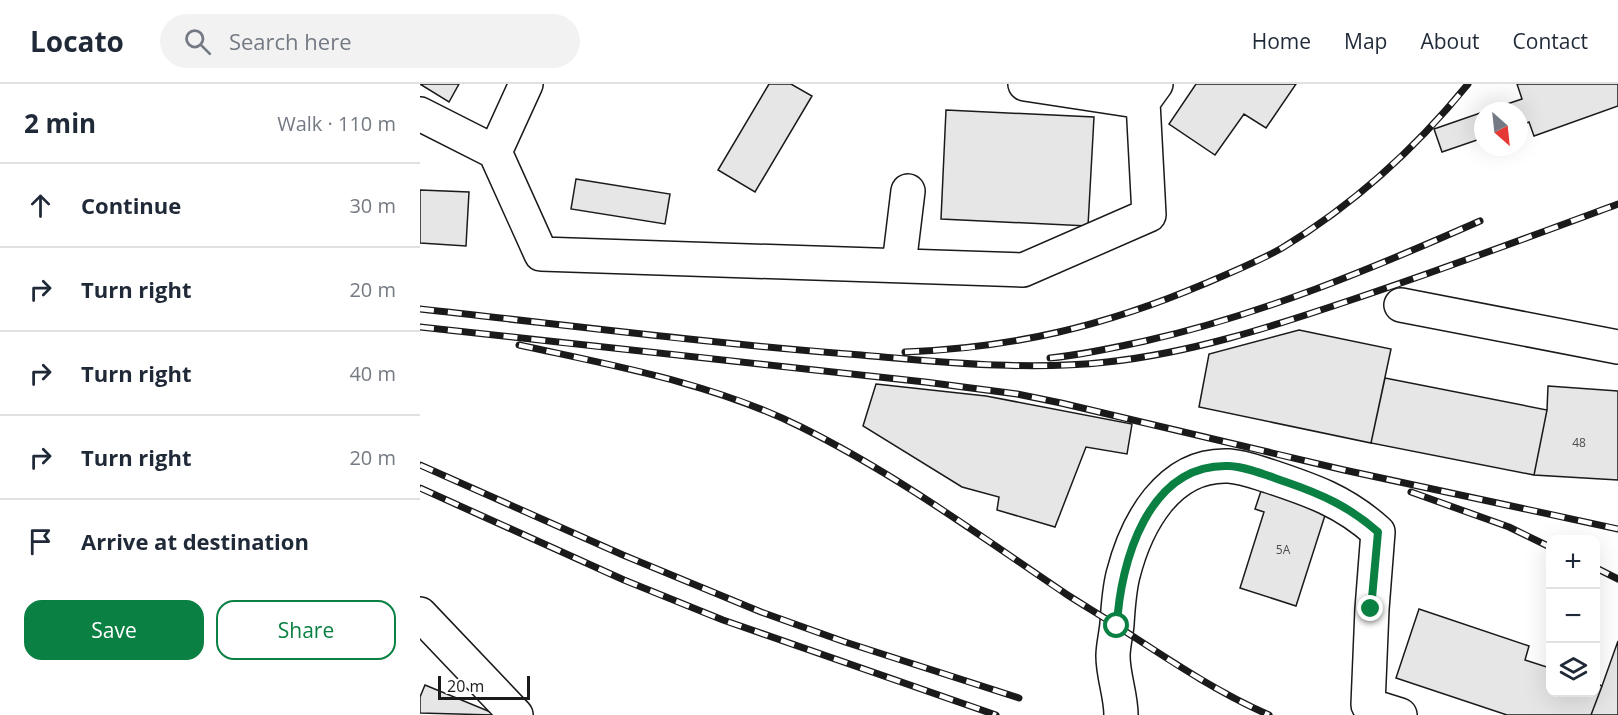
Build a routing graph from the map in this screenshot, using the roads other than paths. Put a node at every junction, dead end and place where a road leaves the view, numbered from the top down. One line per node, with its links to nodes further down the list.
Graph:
1 (526, 84): 5 (lane)
2 (1025, 84): 3 (lane)
3 (1149, 93): 7 (lane)
4 (420, 114): 5 (lane)
5 (495, 152): 7 (lane)
6 (908, 191): 7 (lane)
7 (898, 266)
8 (1401, 305): 9 (lane)
9 (1618, 347)
10 (420, 614): 11 (lane)
11 (516, 715)
12 (1121, 715): 13 (lane)
13 (1400, 715)

